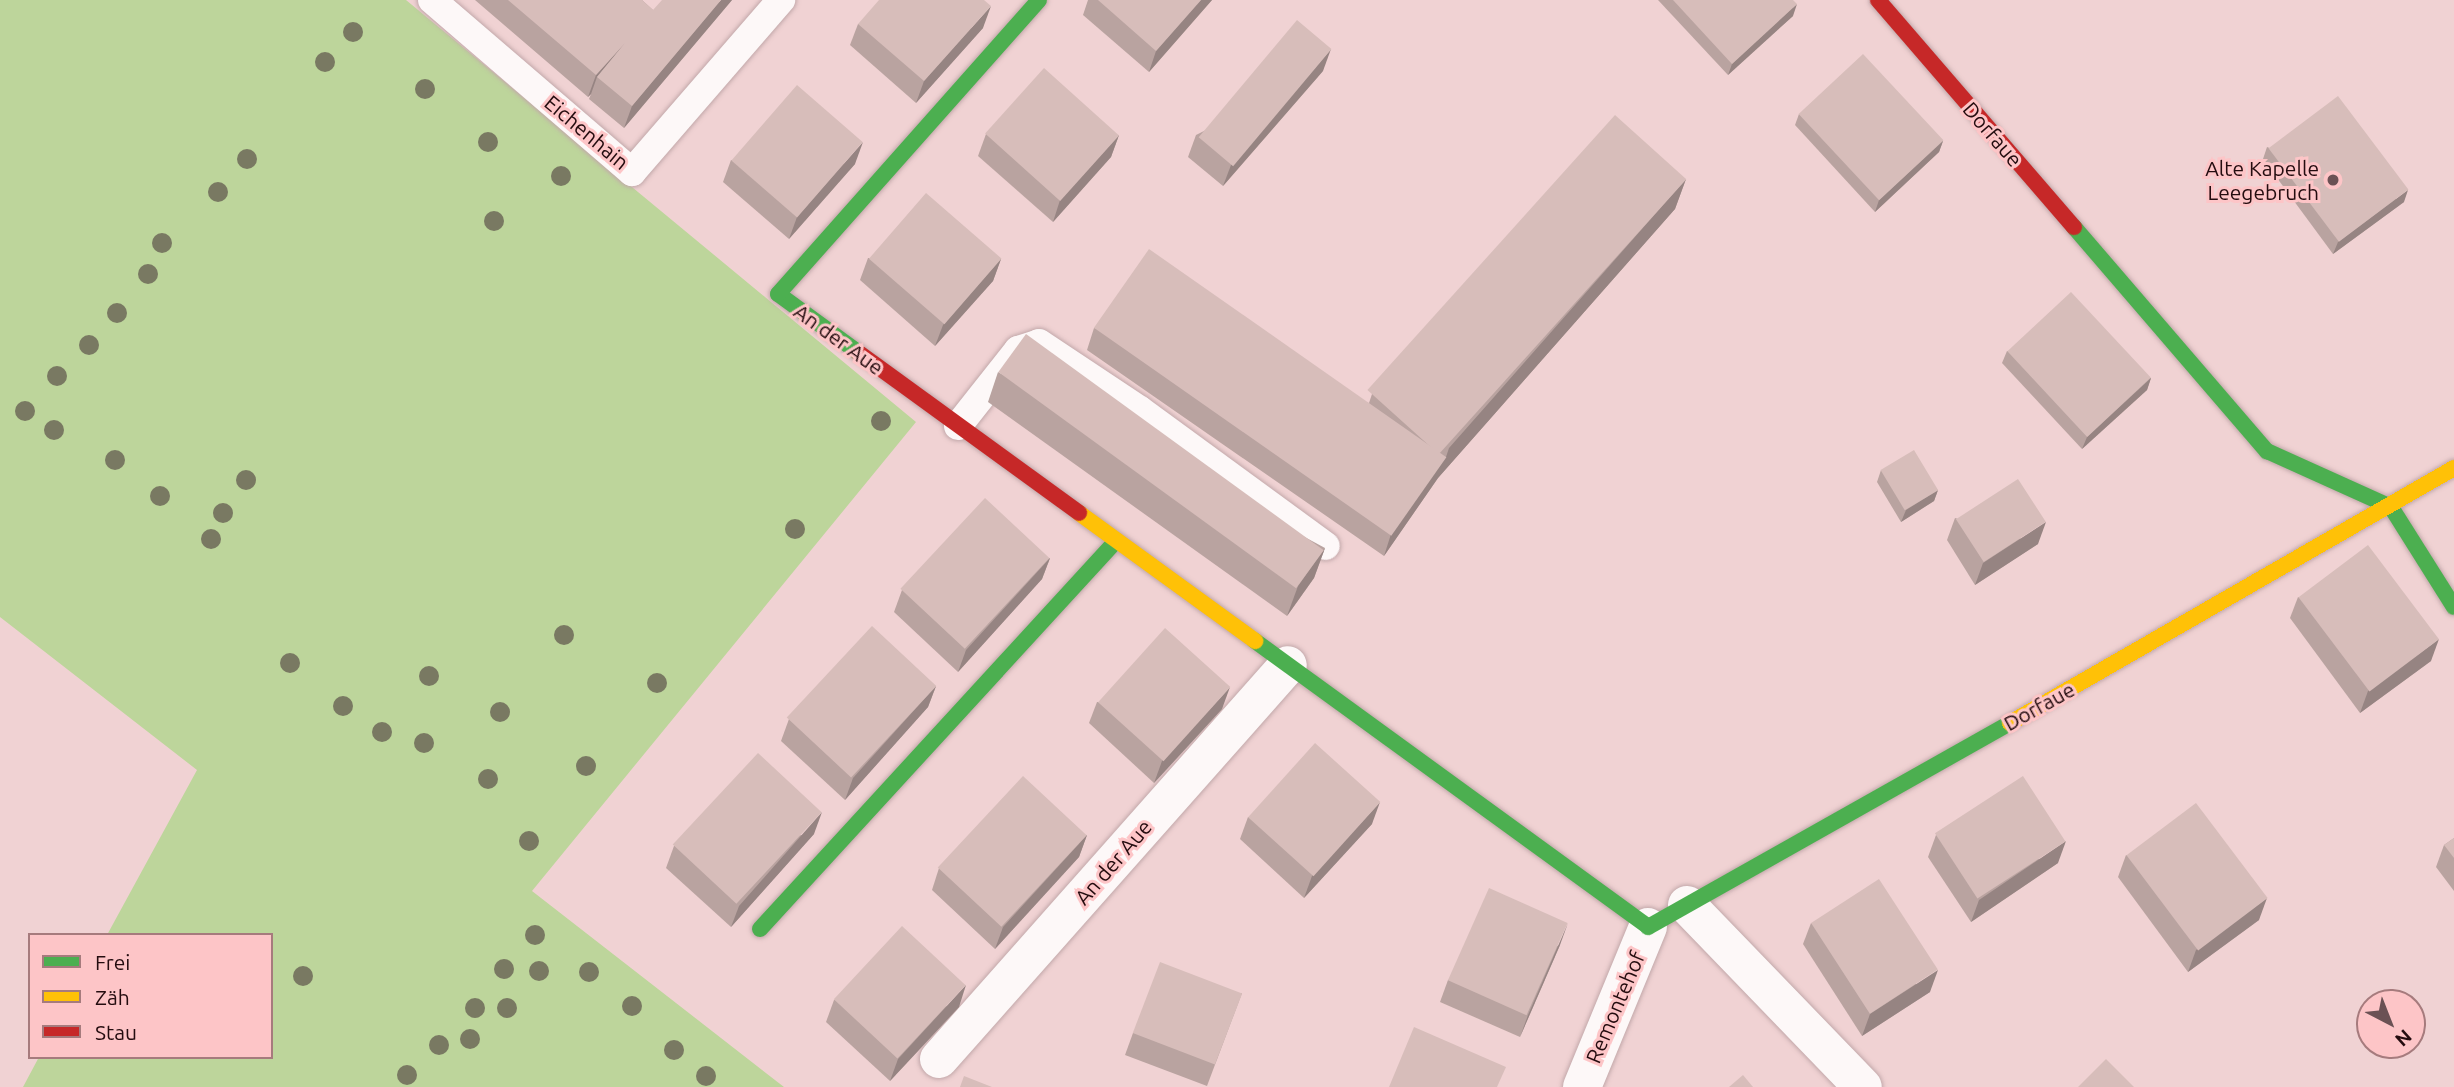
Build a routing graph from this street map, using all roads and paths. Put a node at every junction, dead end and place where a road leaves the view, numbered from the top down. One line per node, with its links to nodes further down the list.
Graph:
1 (432, 0): 2 (lane, Eichenhain)
2 (781, 0)
3 (1039, 0): 5 (street, An der Aue)
4 (1878, 0): 7 (street, Dorfaue)
5 (958, 426): 8 (street, An der Aue); 9 (lane)
6 (2454, 468): 7 (street, Dorfaue)
7 (2391, 507): 10 (street); 12 (street, Dorfaue)
8 (1116, 541): 11 (street, An der Aue); 14 (street)
9 (1326, 546)
10 (2454, 607)
11 (1288, 665): 13 (street, An der Aue); 15 (street, An der Aue)
12 (1687, 905): 13 (street, Dorfaue); 17 (street)
13 (1648, 927): 16 (street, Remontehof)
14 (760, 929)
15 (939, 1059)
16 (1581, 1087)
17 (1863, 1087)

